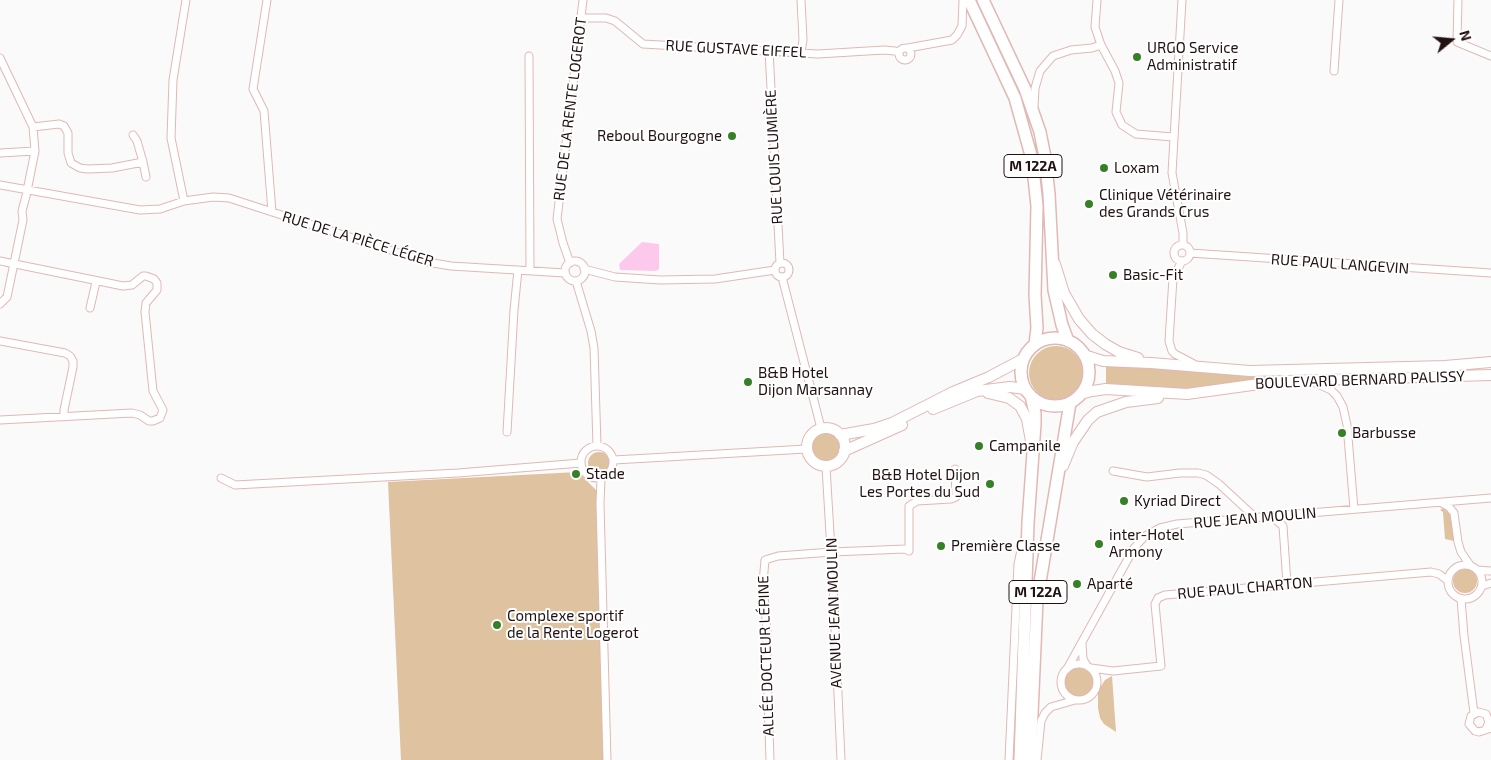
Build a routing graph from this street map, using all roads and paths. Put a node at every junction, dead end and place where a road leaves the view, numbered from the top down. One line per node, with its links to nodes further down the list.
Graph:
1 (186, 0): 30 (street)
2 (267, 0): 31 (street)
3 (582, 0): 12 (street, RUE DE LA RENTE LOGEROT)
4 (801, 0): 15 (street)
5 (963, 0): 15 (street, RUE GUSTAVE EIFFEL)
6 (969, 0): 53 (main road, M 122A)
7 (983, 0): 20 (main road, M 122A)
8 (1097, 0): 13 (street)
9 (1182, 0): 23 (street)
10 (1339, 0): 19 (street)
11 (1458, 0): 17 (street)
12 (581, 18): 14 (street, RUE GUSTAVE EIFFEL); 37 (street, RUE DE LA RENTE LOGEROT)
13 (1101, 45): 20 (street); 23 (street)
14 (769, 50): 15 (street, RUE GUSTAVE EIFFEL); 38 (street, RUE LOUIS LUMIÈRE)
15 (801, 52)
16 (529, 56): 43 (street)
17 (1491, 56)
18 (0, 58): 21 (street)
19 (1334, 71)
20 (1034, 113): 33 (main road, M 122A)
21 (33, 127): 24 (street); 26 (street)
22 (133, 135): 26 (street)
23 (1173, 137): 32 (street)
24 (34, 151): 25 (street); 29 (street)
25 (0, 153)
26 (142, 162): 27 (street)
27 (146, 177)
28 (0, 185): 29 (street)
29 (28, 190): 30 (street, RUE DE LA PIÈCE LÉGER); 39 (street)
30 (184, 201): 31 (street, RUE DE LA PIÈCE LÉGER)
31 (272, 212): 41 (street, RUE DE LA PIÈCE LÉGER)
32 (1183, 245): 34 (street); 35 (street)
33 (1052, 251): 51 (main road, M 122A); 56 (main road)
34 (1190, 253): 35 (street); 45 (street, RUE PAUL LANGEVIN)
35 (1182, 261): 58 (street)
36 (0, 262): 39 (street)
37 (570, 263): 40 (street); 44 (street)
38 (780, 263): 42 (street); 46 (street)
39 (14, 264): 48 (street); 49 (street)
40 (584, 269): 42 (street); 47 (street)
41 (518, 270): 43 (street, RUE DE LA PIÈCE LÉGER); 69 (street)
42 (775, 270): 46 (street)
43 (530, 271): 44 (street, RUE DE LA PIÈCE LÉGER)
44 (565, 273): 47 (street)
45 (1491, 273)
46 (782, 277): 68 (street)
47 (576, 281): 71 (street)
48 (96, 282): 50 (street); 66 (street)
49 (0, 304)
50 (90, 308)
51 (1068, 341): 53 (main road); 54 (main road)
52 (2, 342): 66 (street)
53 (1035, 344): 55 (main road)
54 (1084, 355): 56 (main road, BOULEVARD BERNARD PALISSY); 63 (main road)
55 (1023, 359): 62 (main road); 70 (main road)
56 (1151, 362): 58 (main road, BOULEVARD BERNARD PALISSY)
57 (1491, 362): 58 (main road, BOULEVARD BERNARD PALISSY)
58 (1201, 368)
59 (1491, 375): 60 (main road, BOULEVARD BERNARD PALISSY)
60 (1308, 380): 64 (main road, BOULEVARD BERNARD PALISSY); 85 (street)
61 (977, 391): 62 (main road); 73 (main road); 74 (main road)
62 (1028, 393): 65 (main road); 74 (main road, M 122A)
63 (1081, 394): 64 (main road, BOULEVARD BERNARD PALISSY); 65 (main road)
64 (1187, 394): 82 (main road)
65 (1070, 403): 82 (main road, M 122A)
66 (64, 417): 67 (street)
67 (0, 420)
68 (821, 428): 70 (main road); 72 (main road)
69 (507, 432)
70 (840, 435): 73 (main road)
71 (596, 446): 75 (street); 76 (street)
72 (806, 449): 75 (street); 77 (main road)
73 (844, 451): 77 (main road)
74 (1033, 456): 89 (main road, M 122A)
75 (614, 460): 81 (street)
76 (581, 463): 80 (street); 81 (street)
77 (826, 467): 91 (street, AVENUE JEAN MOULIN)
78 (955, 470): 91 (street)
79 (1113, 471): 88 (street)
80 (221, 478)
81 (601, 478): 109 (street)
82 (1055, 493): 114 (main road, M 122A)
83 (1491, 498): 84 (street, RUE JEAN MOULIN)
84 (1440, 502): 85 (street, RUE JEAN MOULIN); 92 (street)
85 (1354, 509): 86 (street, RUE JEAN MOULIN)
86 (1294, 514): 87 (street, RUE JEAN MOULIN); 90 (street)
87 (1271, 516): 88 (street, RUE JEAN MOULIN); 90 (street)
88 (1256, 518): 100 (street, RUE JEAN MOULIN)
89 (1028, 523): 112 (street); 113 (main road, M 122A)
90 (1283, 526): 97 (street)
91 (832, 552): 110 (street, ALLÉE DOCTEUR LÉPINE); 111 (street, AVENUE JEAN MOULIN)
92 (1470, 565): 93 (street); 95 (street)
93 (1477, 570): 94 (street); 98 (street)
94 (1491, 571)
95 (1447, 580): 97 (street, RUE PAUL CHARTON); 99 (street)
96 (1491, 583): 98 (street)
97 (1287, 584): 103 (street, RUE PAUL CHARTON)
98 (1482, 586): 99 (street)
99 (1462, 599): 106 (street)
100 (1082, 642): 101 (street); 102 (street, RUE JEAN MOULIN)
101 (1089, 667): 102 (street); 103 (street, RUE PAUL CHARTON); 104 (street)
102 (1067, 669): 105 (street)
103 (1113, 671): 104 (street)
104 (1098, 684): 105 (street)
105 (1075, 700): 115 (street)
106 (1474, 713): 107 (street); 108 (street)
107 (1490, 718): 108 (street)
108 (1489, 728)
109 (607, 760)
110 (770, 760)
111 (841, 760)
112 (1009, 760)
113 (1020, 760)
114 (1030, 760)
115 (1037, 760)

